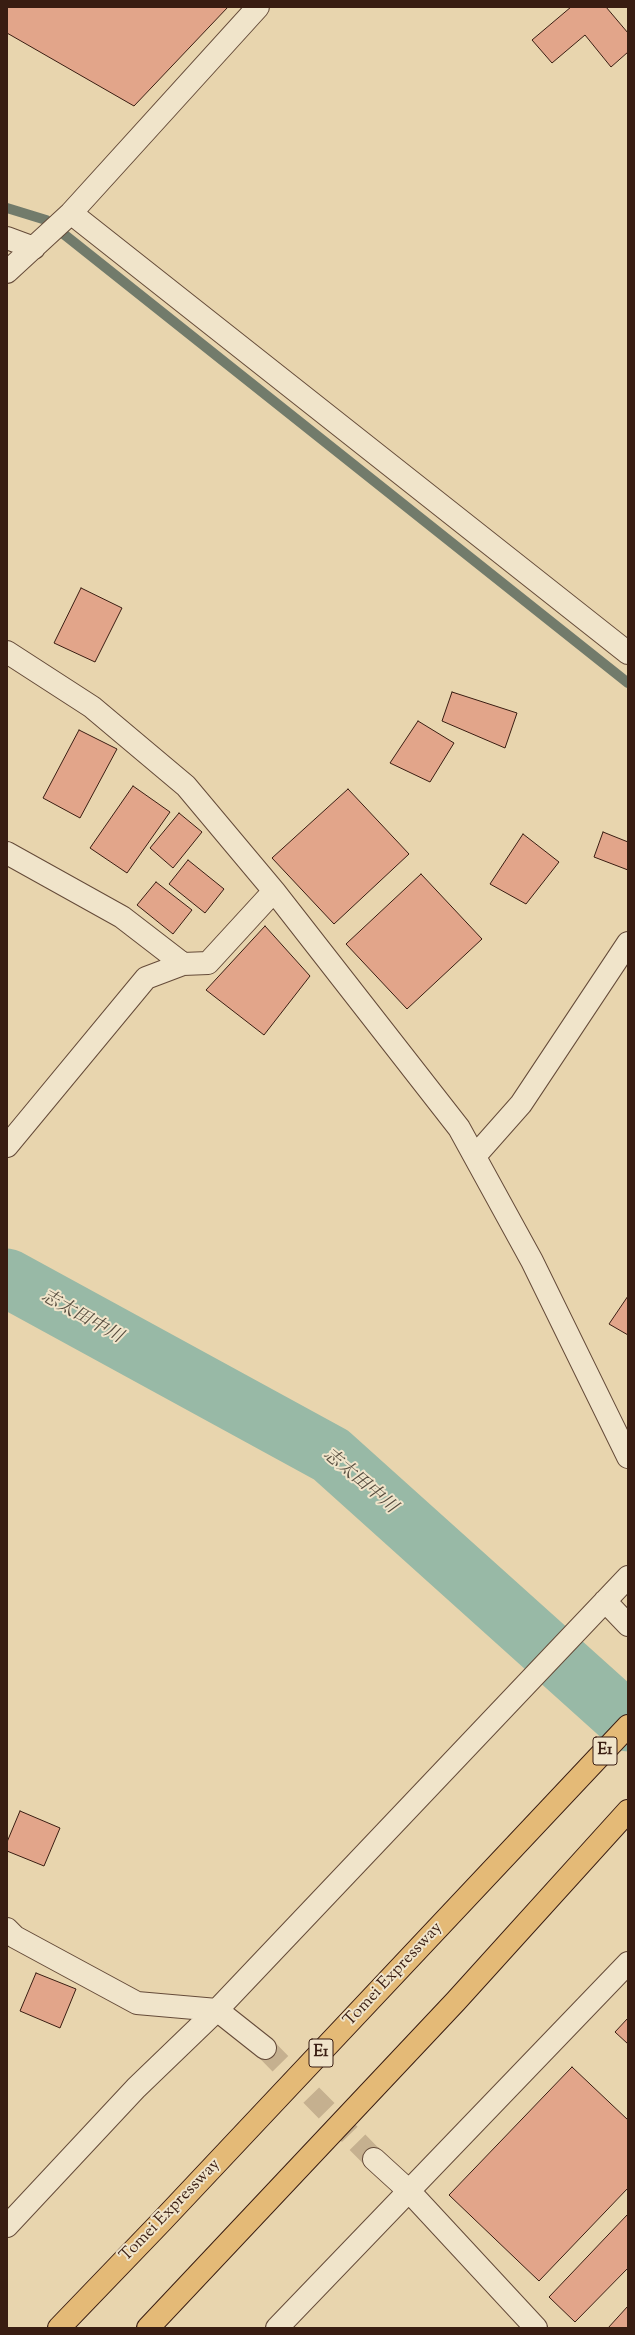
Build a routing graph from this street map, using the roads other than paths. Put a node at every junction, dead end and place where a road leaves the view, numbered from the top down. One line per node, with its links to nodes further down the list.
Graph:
1 (258, 7): 2 (street)
2 (71, 213): 4 (street); 7 (street)
3 (7, 238): 4 (street)
4 (34, 248): 5 (street)
5 (7, 272)
6 (7, 652): 9 (street)
7 (628, 653)
8 (7, 853): 11 (street)
9 (274, 891): 11 (street); 13 (street)
10 (628, 943): 13 (street)
11 (183, 964): 12 (street)
12 (7, 1146)
13 (475, 1156): 14 (street)
14 (628, 1457)
15 (628, 1577): 16 (street)
16 (605, 1601): 17 (street); 22 (street)
17 (628, 1625)
18 (628, 1726): 27 (highway, Tomei Expressway / E1)
19 (628, 1811): 28 (highway)
20 (7, 1929): 22 (street)
21 (628, 1963): 25 (street)
22 (217, 2010): 23 (street); 26 (street)
23 (265, 2048)
24 (374, 2159): 25 (street)
25 (408, 2190): 29 (street); 30 (street)
26 (7, 2226)
27 (59, 2328)
28 (148, 2328)
29 (277, 2328)
30 (536, 2328)

